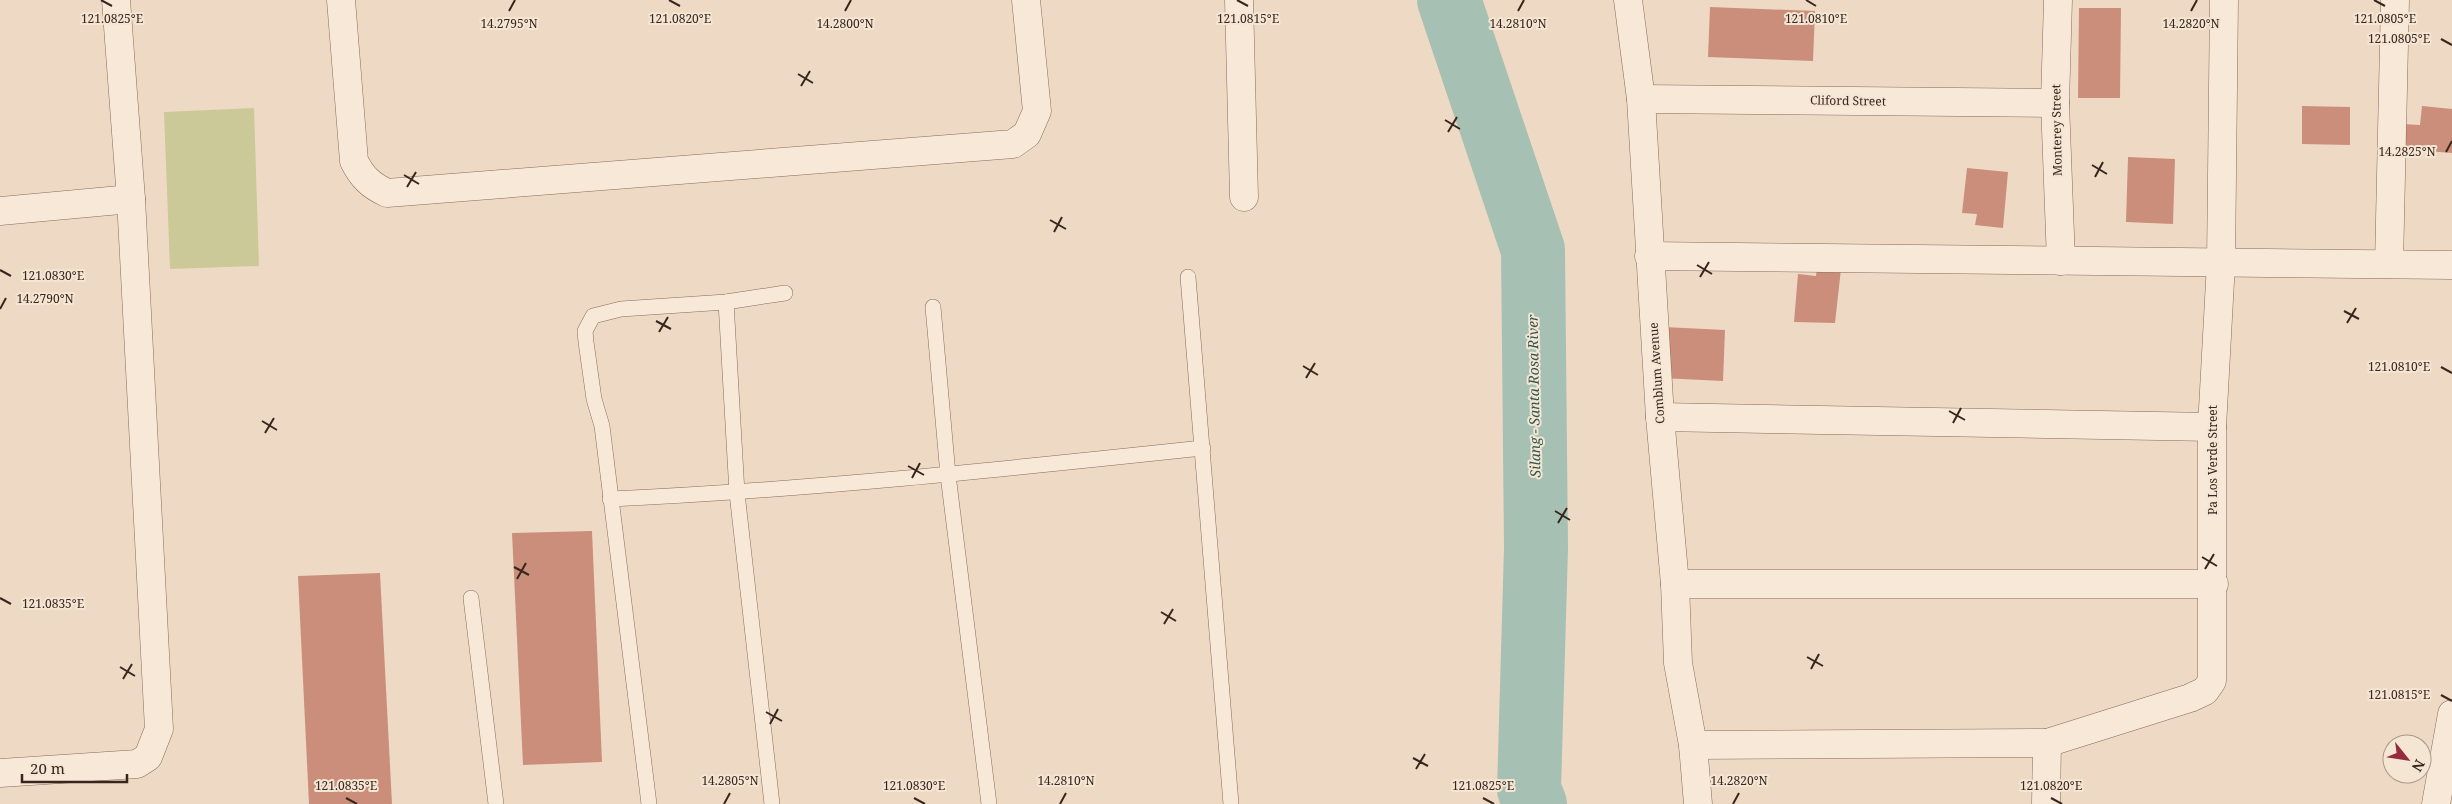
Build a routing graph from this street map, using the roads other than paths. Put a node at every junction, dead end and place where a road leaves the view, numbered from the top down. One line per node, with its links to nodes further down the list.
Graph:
1 (116, 0): 12 (street)
2 (341, 0): 3 (street)
3 (1026, 0)
4 (1239, 0): 11 (street)
5 (1628, 0): 9 (street, Comblum Avenue)
6 (2058, 0): 10 (street, Monterey Street)
7 (2224, 0): 16 (street, Pa Los Verde Street)
8 (2395, 0): 17 (street)
9 (1641, 99): 10 (street, Cliford Street); 14 (street, Comblum Avenue)
10 (2055, 103): 15 (street, Monterey Street)
11 (1244, 197)
12 (131, 198): 13 (street); 35 (street)
13 (0, 211)
14 (1649, 256): 15 (street); 23 (street, Comblum Avenue)
15 (2060, 261): 16 (street)
16 (2221, 263): 17 (street); 24 (street, Pa Los Verde Street)
17 (2389, 264): 18 (street)
18 (2452, 265)
19 (1188, 277): 25 (lane)
20 (786, 294): 21 (lane)
21 (726, 302): 27 (lane); 28 (lane)
22 (933, 307): 26 (lane)
23 (1660, 417): 24 (street); 29 (street, Comblum Avenue)
24 (2212, 427): 30 (street, Pa Los Verde Street)
25 (1203, 448): 26 (lane); 40 (lane)
26 (948, 475): 27 (lane); 39 (lane)
27 (737, 493): 28 (lane); 38 (lane)
28 (610, 499): 37 (lane)
29 (1675, 584): 30 (street); 34 (street, Comblum Avenue)
30 (2214, 584): 33 (street, Pa Los Verde Street)
31 (472, 598): 36 (lane)
32 (2452, 714): 43 (street)
33 (2047, 743): 34 (street, Pa Los Verde Street); 42 (street)
34 (1694, 745): 41 (street)
35 (0, 773)
36 (496, 804)
37 (649, 804)
38 (772, 804)
39 (989, 804)
40 (1231, 804)
41 (1698, 804)
42 (2046, 804)
43 (2436, 804)

